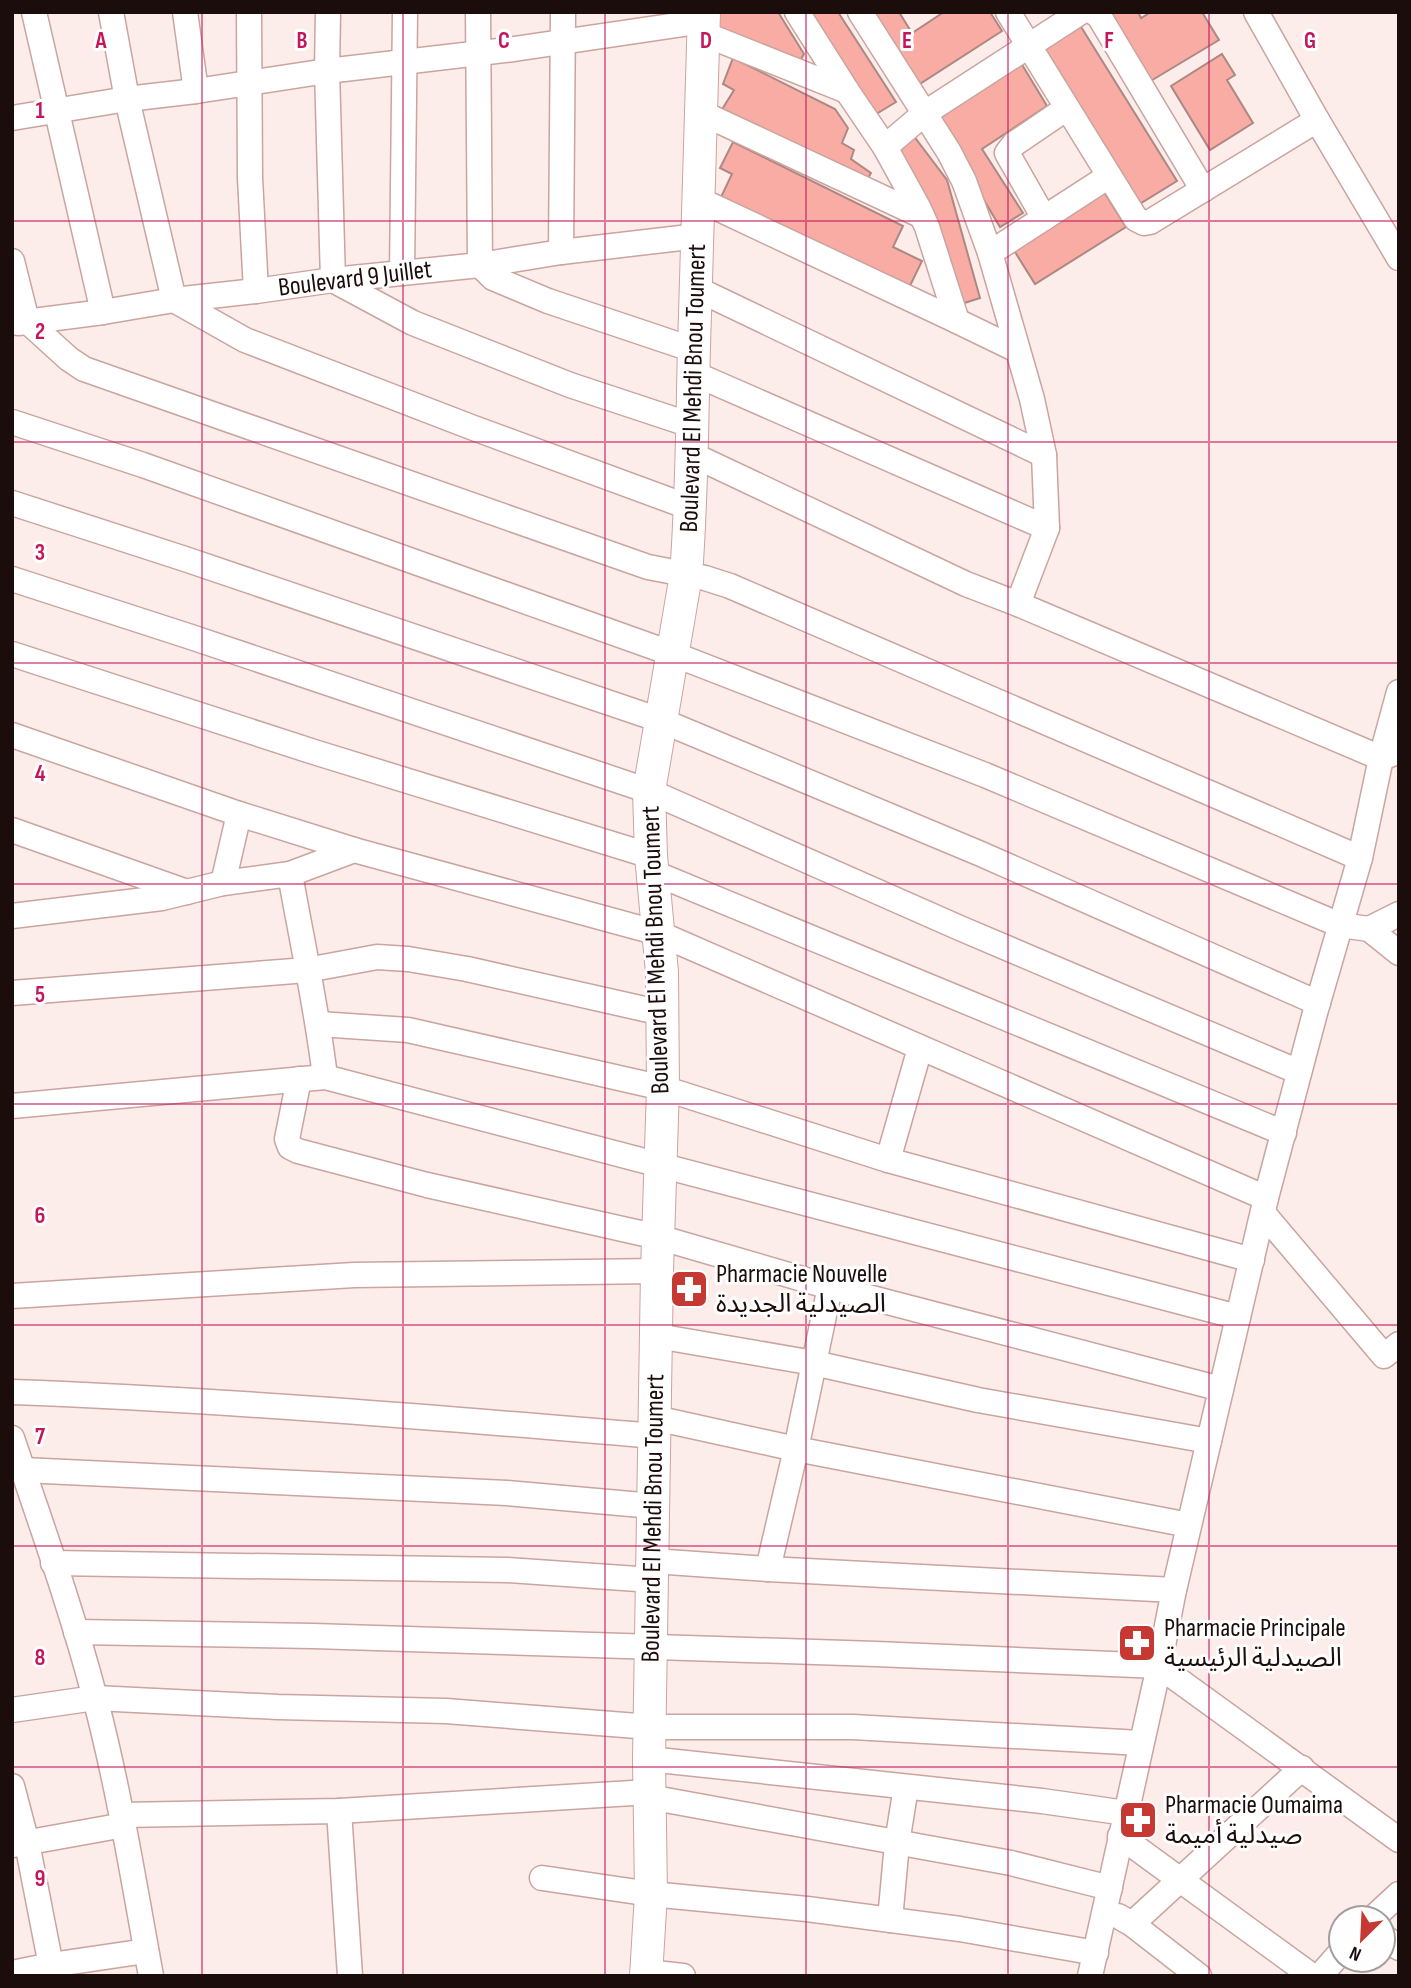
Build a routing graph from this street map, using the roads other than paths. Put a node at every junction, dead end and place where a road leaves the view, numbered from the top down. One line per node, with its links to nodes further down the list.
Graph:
1 (34, 12): 26 (street)
2 (111, 12): 24 (street)
3 (185, 12): 22 (street)
4 (249, 12): 21 (street)
5 (328, 12): 20 (street)
6 (405, 12): 19 (street)
7 (478, 12): 18 (street)
8 (563, 12): 16 (street)
9 (797, 12): 23 (street)
10 (860, 12): 28 (street)
11 (1008, 12): 17 (street)
12 (1081, 12): 17 (street)
13 (1093, 12): 33 (street)
14 (1256, 12): 30 (street)
15 (704, 22): 16 (street); 23 (street); 27 (main road, Boulevard El Mehdi Bnou Toumert)
16 (562, 42): 18 (street); 38 (street)
17 (1029, 46): 25 (street); 28 (street)
18 (477, 52): 19 (street); 42 (street)
19 (405, 61): 20 (street); 43 (street)
20 (327, 71): 21 (street); 44 (street)
21 (250, 82): 22 (street); 46 (street)
22 (196, 91): 24 (street)
23 (847, 92): 31 (street)
24 (127, 99): 26 (street); 47 (street)
25 (1067, 108): 32 (street); 36 (street)
26 (57, 110): 29 (street); 48 (street)
27 (702, 113): 34 (main road, Boulevard El Mehdi Bnou Toumert); 35 (street)
28 (925, 113): 31 (street); 39 (street)
29 (12, 118)
30 (1317, 120): 33 (street); 40 (street)
31 (885, 148): 35 (street)
32 (1109, 176): 33 (street); 36 (street)
33 (1203, 190)
34 (700, 200): 37 (main road, Boulevard El Mehdi Bnou Toumert); 49 (street)
35 (922, 216): 49 (street)
36 (1044, 218): 39 (street)
37 (698, 236): 38 (street, Boulevard 9 Juillet); 45 (main road, Boulevard El Mehdi Bnou Toumert)
38 (561, 252): 42 (street, Boulevard 9 Juillet)
39 (990, 253): 51 (street)
40 (1399, 258)
41 (12, 261): 50 (street)
42 (480, 265): 43 (street, Boulevard 9 Juillet); 52 (street)
43 (402, 274): 44 (street, Boulevard 9 Juillet)
44 (333, 280): 46 (street, Boulevard 9 Juillet); 54 (street)
45 (697, 289): 52 (main road, Boulevard El Mehdi Bnou Toumert); 55 (street)
46 (256, 291): 47 (street, Boulevard 9 Juillet)
47 (174, 300): 48 (street, Boulevard 9 Juillet); 57 (street)
48 (103, 313): 50 (street, Boulevard 9 Juillet)
49 (957, 321): 51 (street)
50 (19, 322): 59 (street)
51 (1017, 350): 55 (street)
52 (694, 362): 54 (main road, Boulevard El Mehdi Bnou Toumert); 58 (street)
53 (12, 422): 63 (street)
54 (693, 440): 57 (main road, Boulevard El Mehdi Bnou Toumert); 61 (street)
55 (1044, 455): 58 (street)
56 (12, 503): 65 (street)
57 (691, 508): 59 (main road, Boulevard El Mehdi Bnou Toumert)
58 (1047, 528): 61 (street)
59 (686, 575): 63 (main road, Boulevard El Mehdi Bnou Toumert); 72 (street)
60 (12, 579): 68 (street)
61 (1018, 604): 67 (street)
62 (12, 654): 73 (street)
63 (673, 654): 65 (main road, Boulevard El Mehdi Bnou Toumert); 79 (street)
64 (1399, 692): 67 (street)
65 (660, 720): 68 (main road, Boulevard El Mehdi Bnou Toumert); 85 (street)
66 (12, 735): 69 (street)
67 (1390, 755): 72 (street)
68 (649, 791): 73 (main road, Boulevard El Mehdi Bnou Toumert); 89 (street)
69 (239, 814): 71 (street); 75 (street)
70 (12, 830): 76 (street)
71 (354, 850): 74 (street); 81 (street)
72 (1360, 858): 79 (street)
73 (652, 864): 81 (main road, Boulevard El Mehdi Bnou Toumert); 94 (street)
74 (290, 874): 75 (street); 83 (street)
75 (223, 883): 76 (street)
76 (188, 892): 78 (street)
77 (1399, 914): 80 (street)
78 (12, 916)
79 (1340, 925): 80 (street); 85 (street)
80 (1369, 929): 82 (street)
81 (658, 933): 86 (main road, Boulevard El Mehdi Bnou Toumert); 88 (street)
82 (1399, 953)
83 (307, 970): 84 (street); 86 (street); 87 (street)
84 (12, 993)
85 (1318, 1003): 89 (street)
86 (662, 1013): 92 (main road, Boulevard El Mehdi Bnou Toumert)
87 (318, 1024): 90 (street); 92 (street)
88 (920, 1048): 95 (street); 97 (street)
89 (1299, 1072): 94 (street)
90 (325, 1077): 91 (street); 96 (street)
91 (299, 1079): 93 (street); 98 (street)
92 (663, 1088): 95 (street); 96 (main road, Boulevard El Mehdi Bnou Toumert)
93 (12, 1106)
94 (1284, 1133): 97 (street)
95 (888, 1160): 99 (street)
96 (660, 1164): 98 (main road, Boulevard El Mehdi Bnou Toumert); 103 (street)
97 (1265, 1205): 99 (street); 105 (street)
98 (659, 1237): 100 (main road, Boulevard El Mehdi Bnou Toumert); 101 (street)
99 (1252, 1260): 103 (street)
100 (657, 1271): 102 (street); 104 (main road, Boulevard El Mehdi Bnou Toumert)
101 (830, 1287): 106 (street); 107 (street)
102 (12, 1296)
103 (1238, 1317): 107 (street)
104 (657, 1336): 106 (street); 109 (main road, Boulevard El Mehdi Bnou Toumert)
105 (1399, 1344)
106 (814, 1363): 111 (street); 112 (street)
107 (1221, 1389): 111 (street)
108 (12, 1392): 109 (street)
109 (655, 1427): 112 (street); 114 (main road, Boulevard El Mehdi Bnou Toumert)
110 (12, 1438): 113 (street)
111 (1209, 1441): 115 (street)
112 (796, 1449): 115 (street); 117 (street)
113 (23, 1470): 114 (street); 116 (street)
114 (653, 1506): 118 (main road, Boulevard El Mehdi Bnou Toumert)
115 (1189, 1525): 119 (street)
116 (53, 1563): 118 (street); 120 (street)
117 (768, 1569): 118 (street); 119 (street)
118 (653, 1570): 121 (main road, Boulevard El Mehdi Bnou Toumert)
119 (1174, 1590): 122 (street)
120 (76, 1632): 121 (street); 123 (street)
121 (652, 1647): 122 (street); 125 (main road, Boulevard El Mehdi Bnou Toumert)
122 (1159, 1665): 126 (street); 128 (street)
123 (95, 1698): 124 (street); 125 (street); 133 (street)
124 (12, 1710)
125 (650, 1727): 126 (street); 127 (main road, Boulevard El Mehdi Bnou Toumert)
126 (1141, 1743): 134 (street)
127 (649, 1759): 130 (street); 131 (main road, Boulevard El Mehdi Bnou Toumert)
128 (1302, 1768): 135 (street); 139 (street)
129 (12, 1786): 137 (street)
130 (906, 1787): 134 (street); 136 (street)
131 (649, 1794): 132 (street); 136 (street); 140 (main road, Boulevard El Mehdi Bnou Toumert)
132 (339, 1811): 133 (street); 150 (street)
133 (123, 1820): 137 (street); 144 (street)
134 (1123, 1825): 139 (street); 141 (street)
135 (1399, 1840)
136 (897, 1843): 141 (street); 142 (street)
137 (19, 1844): 146 (street)
138 (542, 1878): 140 (street)
139 (1181, 1880): 143 (street); 153 (street)
140 (651, 1894): 142 (street); 148 (main road, Boulevard El Mehdi Bnou Toumert)
141 (1108, 1898): 143 (street); 145 (street)
142 (890, 1920): 145 (street)
143 (1132, 1924): 152 (street)
144 (146, 1951): 146 (street); 149 (street)
145 (1093, 1964)
146 (52, 1970): 147 (street)
147 (12, 1973)
148 (646, 1974): 151 (street)
149 (151, 1976)
150 (350, 1976)
151 (683, 1976)
152 (1199, 1976)
153 (1312, 1976)

